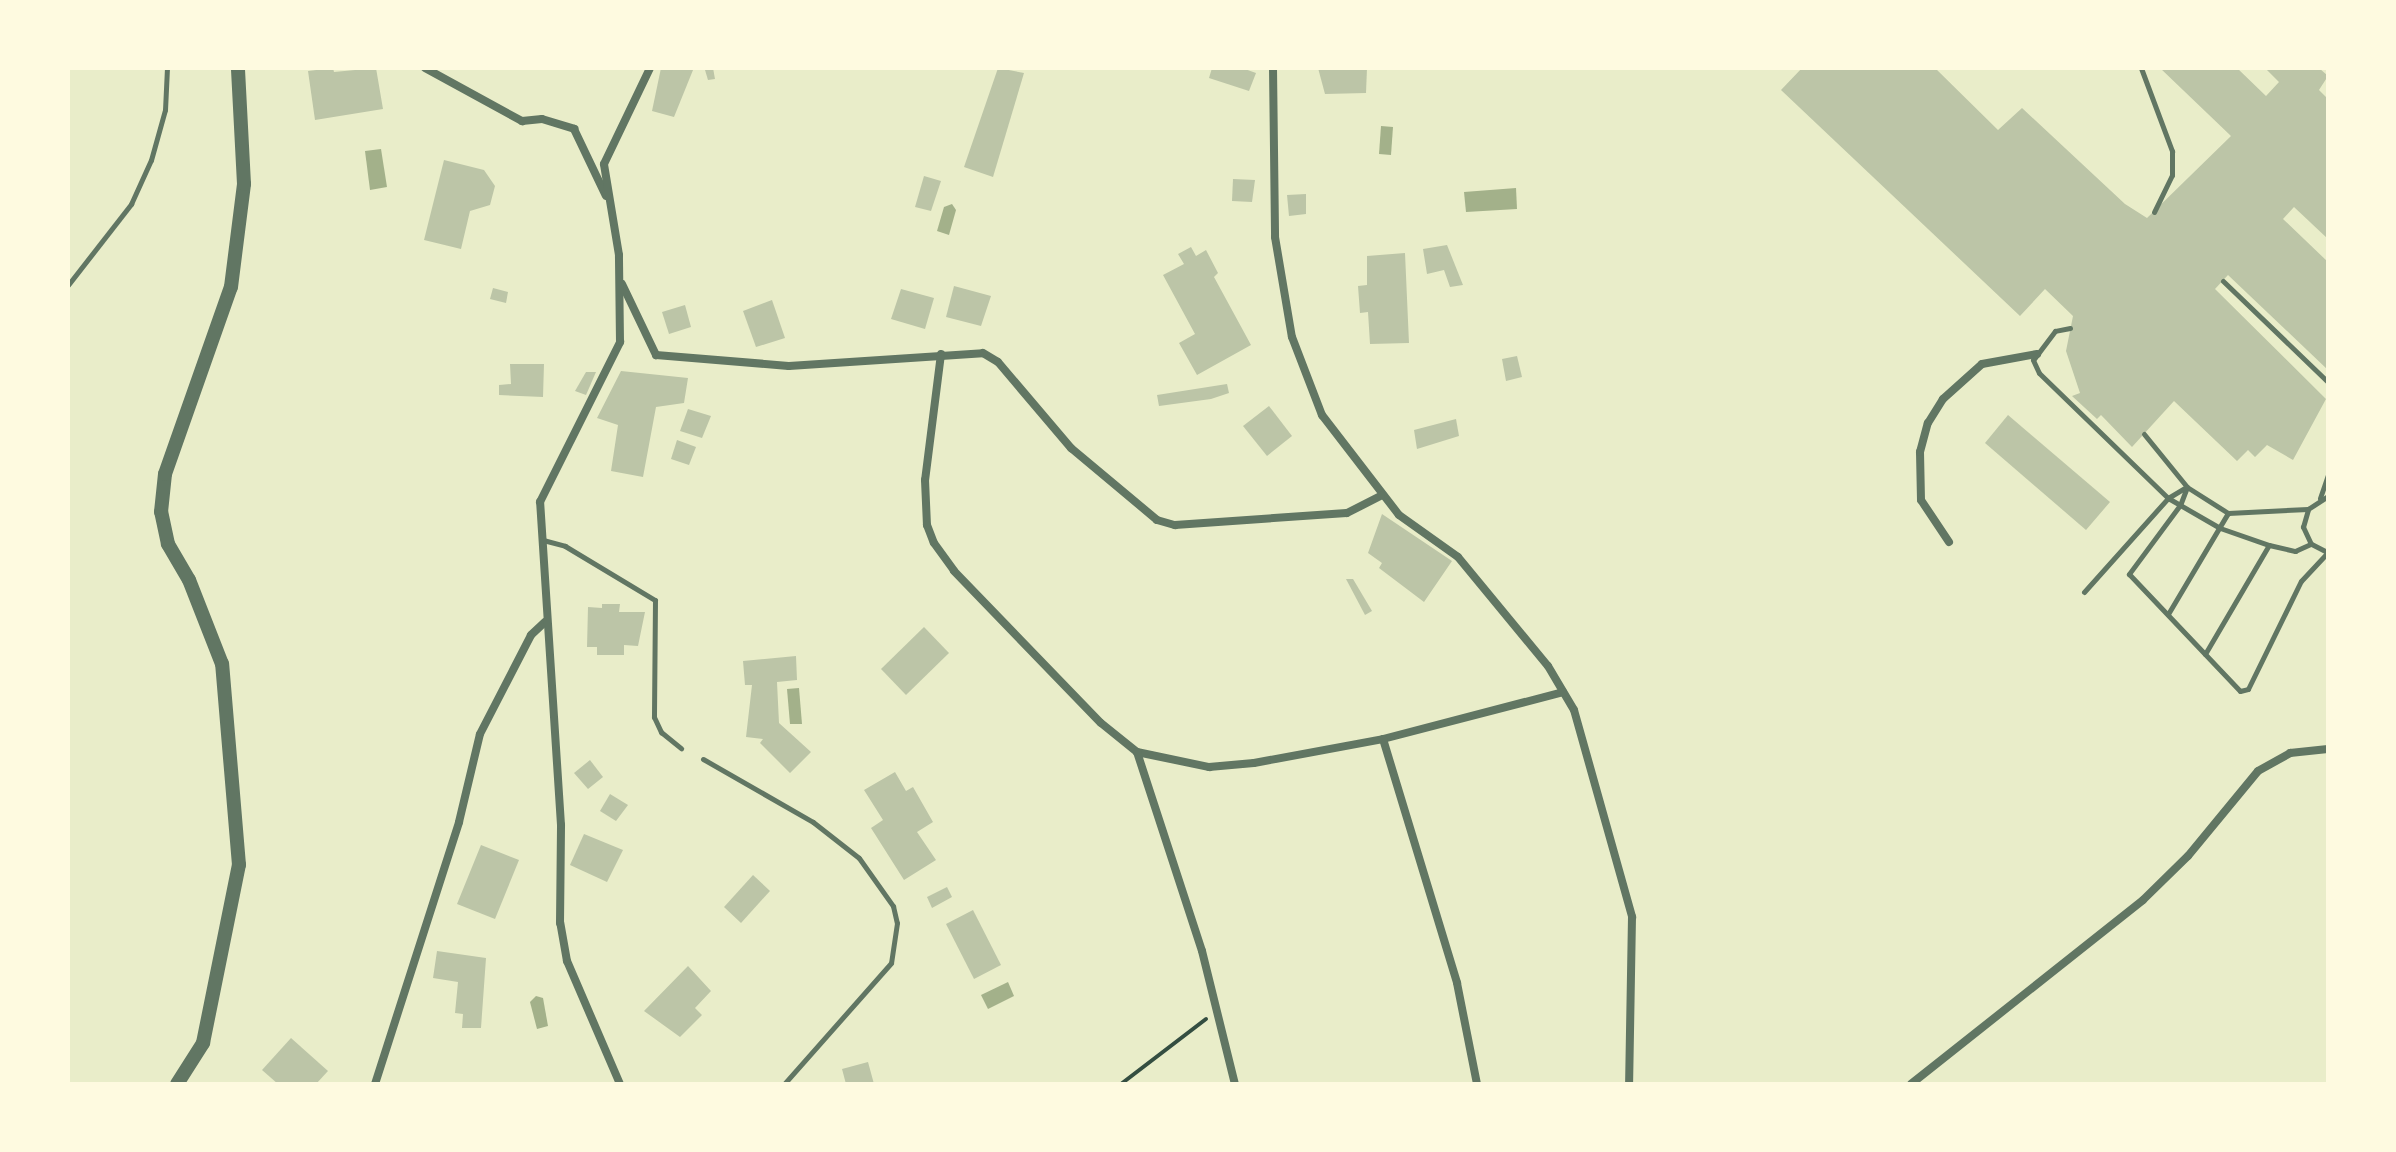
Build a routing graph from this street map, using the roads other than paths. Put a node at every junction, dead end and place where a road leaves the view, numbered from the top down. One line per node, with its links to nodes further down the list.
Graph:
1 (167, 68): 11 (lane)
2 (238, 68): 42 (street)
3 (425, 68): 7 (street)
4 (650, 68): 7 (street)
5 (1273, 68): 19 (street)
6 (2141, 68): 8 (lane)
7 (611, 207): 9 (street)
8 (2154, 212)
9 (620, 280): 13 (street); 27 (street)
10 (2223, 281): 15 (lane)
11 (68, 285)
12 (2070, 328): 14 (lane)
13 (941, 354): 19 (street); 40 (street)
14 (2037, 354): 21 (lane); 28 (street)
15 (2328, 382)
16 (2144, 434): 18 (lane)
17 (2328, 475): 22 (lane)
18 (2187, 487): 21 (lane); 23 (lane); 25 (lane)
19 (1381, 496): 36 (street)
20 (2328, 496): 22 (lane)
21 (2168, 498): 23 (lane); 32 (lane)
22 (2320, 498): 24 (lane)
23 (2180, 505): 26 (lane); 33 (lane)
24 (2308, 509): 25 (lane); 29 (lane)
25 (2228, 513): 26 (lane)
26 (2220, 528): 30 (lane); 33 (lane)
27 (543, 540): 34 (street); 38 (lane)
28 (1949, 542)
29 (2311, 544): 30 (lane); 31 (lane)
30 (2269, 545): 35 (lane)
31 (2328, 553): 35 (lane)
32 (2084, 592)
33 (2168, 614): 35 (lane)
34 (545, 622): 43 (street); 44 (street)
35 (2205, 654)
36 (1563, 692): 37 (street); 48 (street)
37 (1383, 739): 40 (street); 47 (street)
38 (681, 748)
39 (2328, 749): 49 (street)
40 (1137, 752): 46 (street)
41 (703, 759): 45 (lane)
42 (177, 1084)
43 (375, 1084)
44 (620, 1084)
45 (784, 1084)
46 (1235, 1084)
47 (1477, 1084)
48 (1629, 1084)
49 (1911, 1084)

